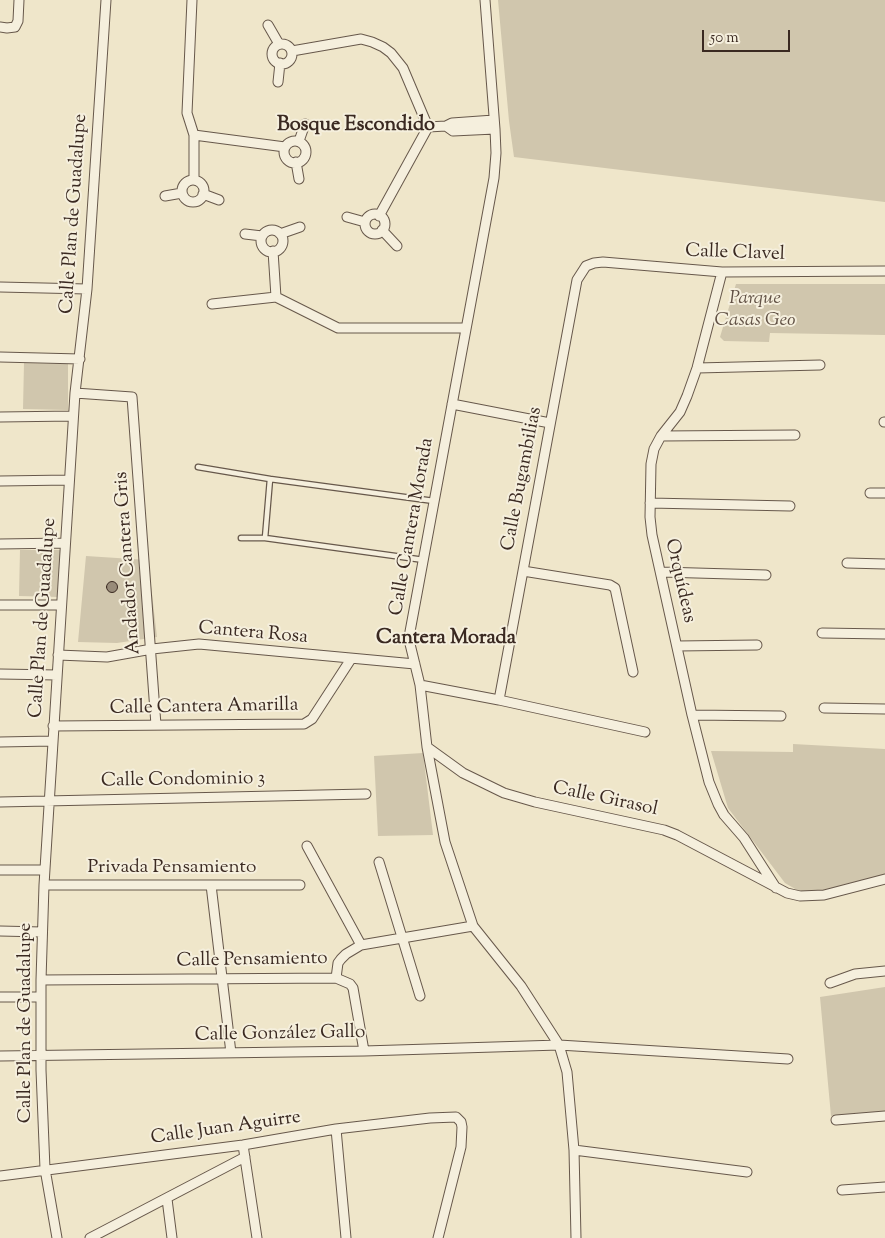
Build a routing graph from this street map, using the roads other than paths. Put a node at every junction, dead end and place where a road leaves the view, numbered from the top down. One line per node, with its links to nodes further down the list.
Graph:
1 (19, 0): 6 (street)
2 (106, 0): 38 (street, Calle Plan de Guadalupe)
3 (192, 0): 14 (street)
4 (485, 0): 12 (street, Calle Cantera Morada)
5 (268, 25): 7 (street)
6 (0, 27)
7 (278, 44): 8 (street); 9 (street)
8 (292, 51): 9 (street); 13 (street)
9 (280, 63): 10 (street)
10 (278, 82)
11 (306, 124): 15 (street)
12 (495, 125): 13 (street); 41 (street, Calle Cantera Morada)
13 (428, 127): 24 (street)
14 (194, 135): 16 (street); 19 (street)
15 (299, 141): 16 (street); 17 (street)
16 (285, 147): 17 (street)
17 (296, 162): 18 (street)
18 (299, 179)
19 (194, 180): 20 (street); 21 (street)
20 (182, 193): 21 (street); 22 (street)
21 (203, 194): 23 (street)
22 (165, 196)
23 (219, 200)
24 (379, 216): 26 (street); 28 (street)
25 (347, 217): 26 (street)
26 (365, 222): 28 (street)
27 (300, 227): 30 (street)
28 (382, 230): 32 (street)
29 (245, 234): 31 (street)
30 (280, 234): 31 (street); 33 (street)
31 (262, 236): 33 (street)
32 (397, 246)
33 (273, 251): 39 (street)
34 (586, 266): 36 (street, Calle Clavel); 50 (street, Calle Bugambilias)
35 (885, 270): 36 (street, Calle Clavel)
36 (722, 272): 45 (street, Orquídeas)
37 (0, 287): 38 (street)
38 (87, 289): 43 (street, Calle Plan de Guadalupe)
39 (276, 297): 40 (street); 41 (street)
40 (212, 304)
41 (466, 328): 47 (street, Calle Cantera Morada)
42 (0, 357): 43 (street)
43 (80, 359): 46 (street, Calle Plan de Guadalupe)
44 (820, 365): 45 (street)
45 (697, 368): 51 (street, Orquídeas)
46 (75, 393): 48 (street, Calle Plan de Guadalupe); 78 (street, Andador Cantera Gris)
47 (452, 404): 50 (street); 59 (street, Calle Cantera Morada)
48 (73, 416): 49 (street); 55 (street, Calle Plan de Guadalupe)
49 (0, 417)
50 (550, 423): 69 (street, Calle Bugambilias)
51 (661, 436): 52 (street); 60 (street, Orquídeas)
52 (795, 436)
53 (198, 467): 54 (lane)
54 (270, 479): 59 (lane); 63 (lane)
55 (69, 480): 56 (street); 64 (street, Calle Plan de Guadalupe)
56 (0, 481)
57 (870, 492): 58 (street)
58 (885, 493)
59 (434, 500): 66 (street, Calle Cantera Morada)
60 (650, 503): 61 (street); 70 (street, Orquídeas)
61 (790, 506)
62 (241, 538): 63 (lane)
63 (266, 538): 66 (lane)
64 (65, 542): 65 (street); 73 (street, Calle Plan de Guadalupe)
65 (0, 544)
66 (424, 560): 81 (street, Calle Cantera Morada)
67 (847, 563): 68 (street)
68 (885, 564)
69 (523, 571): 82 (street); 86 (street, Calle Bugambilias)
70 (661, 572): 71 (street); 76 (street, Orquídeas)
71 (766, 575)
72 (0, 605): 73 (street)
73 (61, 605): 79 (street, Calle Plan de Guadalupe)
74 (822, 633): 75 (street)
75 (885, 634)
76 (677, 646): 77 (street); 89 (street, Orquídeas)
77 (757, 646)
78 (152, 649): 79 (street, Cantera Rosa); 80 (street, Cantera Rosa); 91 (street, Andador Cantera Gris)
79 (58, 655): 84 (street, Calle Plan de Guadalupe)
80 (351, 659): 81 (street, Cantera Rosa); 91 (street, Calle Cantera Amarilla)
81 (416, 664): 85 (street, Calle Cantera Morada)
82 (633, 672)
83 (0, 674): 84 (street)
84 (57, 675): 92 (street, Calle Plan de Guadalupe)
85 (420, 685): 86 (street); 96 (street, Calle Cantera Morada)
86 (499, 700): 93 (street)
87 (824, 708): 88 (street)
88 (885, 709)
89 (692, 715): 90 (street); 108 (street, Orquídeas)
90 (781, 716)
91 (156, 725): 92 (street, Calle Cantera Amarilla)
92 (53, 726): 94 (street, Calle Plan de Guadalupe)
93 (644, 732)
94 (52, 741): 95 (street); 98 (street, Calle Plan de Guadalupe)
95 (0, 742)
96 (427, 747): 108 (street, Calle Girasol); 109 (street, Calle Cantera Morada)
97 (366, 794): 98 (street, Calle Condominio 3)
98 (49, 801): 99 (street, Calle Condominio 3); 103 (street, Calle Plan de Guadalupe)
99 (0, 802)
100 (307, 846): 113 (street)
101 (379, 862): 112 (street)
102 (0, 870): 103 (street)
103 (44, 870): 105 (street, Calle Plan de Guadalupe)
104 (885, 879): 108 (street, Calle Girasol)
105 (44, 885): 106 (street, Privada Pensamiento); 111 (street, Calle Plan de Guadalupe)
106 (211, 885): 107 (street, Privada Pensamiento); 116 (street)
107 (300, 885)
108 (776, 888)
109 (473, 926): 112 (street, Calle Pensamiento); 122 (street, Calle Cantera Morada)
110 (0, 931): 111 (street)
111 (42, 932): 117 (street, Calle Plan de Guadalupe)
112 (403, 938): 113 (street, Calle Pensamiento); 119 (street)
113 (361, 945): 115 (street, Calle Pensamiento)
114 (885, 970): 118 (street)
115 (336, 978): 116 (street, Calle Pensamiento); 123 (street)
116 (222, 979): 117 (street, Calle Pensamiento); 124 (street)
117 (41, 980): 121 (street, Calle Plan de Guadalupe)
118 (830, 982)
119 (420, 996)
120 (0, 997): 121 (street)
121 (41, 997): 125 (street, Calle Plan de Guadalupe)
122 (560, 1046): 123 (street, Calle González Gallo); 127 (street, Calle González Gallo); 132 (street, Calle Cantera Morada)
123 (364, 1051): 124 (street, Calle González Gallo)
124 (231, 1052): 125 (street, Calle González Gallo)
125 (41, 1055): 126 (street, Calle González Gallo); 134 (street, Calle Plan de Guadalupe)
126 (0, 1056)
127 (788, 1058)
128 (885, 1116): 129 (street)
129 (836, 1120)
130 (336, 1129): 131 (street, Calle Juan Aguirre); 144 (street); 145 (street, Calle Juan Aguirre)
131 (243, 1145): 133 (street); 134 (street, Calle Juan Aguirre)
132 (574, 1150): 135 (street); 146 (street, Calle Cantera Morada)
133 (245, 1158): 139 (street); 143 (street)
134 (45, 1169): 136 (street, Calle Juan Aguirre); 140 (street, Calle Plan de Guadalupe)
135 (747, 1172)
136 (0, 1176)
137 (885, 1188): 138 (street)
138 (842, 1190)
139 (168, 1199): 141 (street); 142 (street)
140 (57, 1238)
141 (90, 1238)
142 (172, 1238)
143 (257, 1238)
144 (346, 1238)
145 (438, 1238)
146 (576, 1238)

